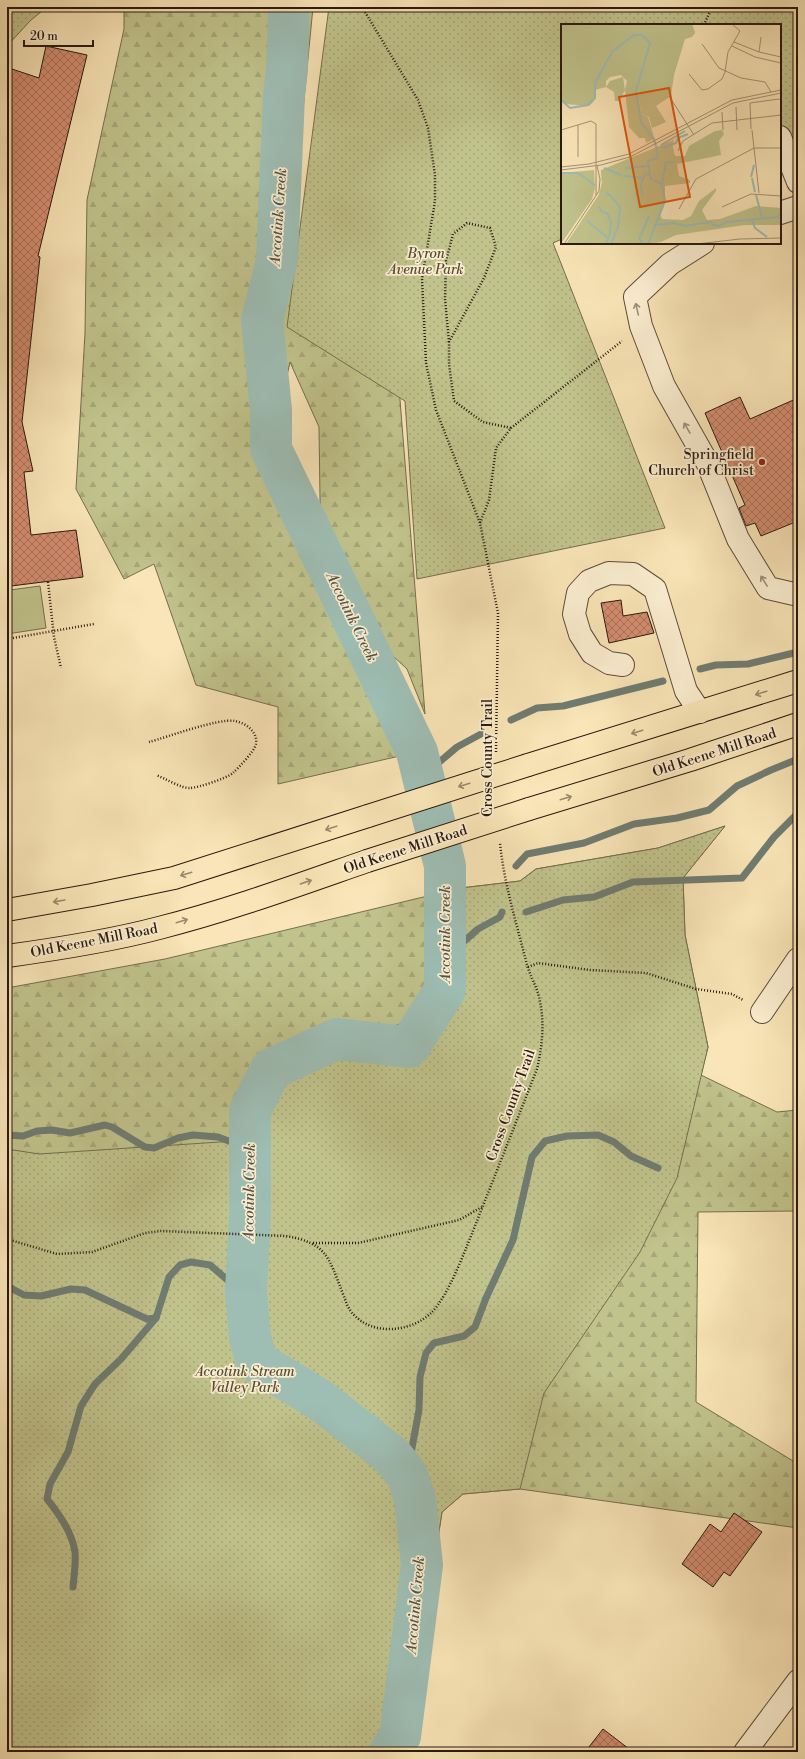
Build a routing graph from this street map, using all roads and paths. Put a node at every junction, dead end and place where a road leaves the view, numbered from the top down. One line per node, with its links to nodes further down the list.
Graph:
1 (362, 7): 12 (path, Cross County Trail)
2 (712, 7): 3 (path)
3 (704, 24)
4 (781, 140): 5 (street)
5 (798, 182)
6 (798, 206): 7 (street)
7 (781, 214)
8 (701, 244): 9 (street, one-way to 8)
9 (641, 326): 11 (path); 14 (street, one-way to 9)
10 (449, 342): 10 (path); 11 (path)
11 (511, 428): 12 (path)
12 (480, 523): 24 (path, Cross County Trail)
13 (48, 582): 16 (path)
14 (798, 592)
15 (94, 624): 16 (path)
16 (53, 631): 17 (path); 19 (path)
17 (7, 640)
18 (623, 665): 21 (street)
19 (61, 668)
20 (798, 681): 21 (main road, one-way to 21)
21 (700, 712): 27 (main road, one-way to 27, bridge)
22 (798, 724): 28 (main road, Old Keene Mill Road, one-way to 22, bridge)
23 (149, 742): 25 (path)
24 (496, 759)
25 (156, 775)
26 (499, 841): 30 (path, Cross County Trail)
27 (7, 910)
28 (7, 956)
29 (798, 959): 31 (street)
30 (528, 967): 31 (path); 32 (path, Cross County Trail)
31 (762, 1012)
32 (482, 1207): 34 (path); 34 (path, Cross County Trail)
33 (7, 1238): 34 (path, Cross County Trail)
34 (311, 1243)
35 (798, 1681): 36 (street)
36 (745, 1752)

